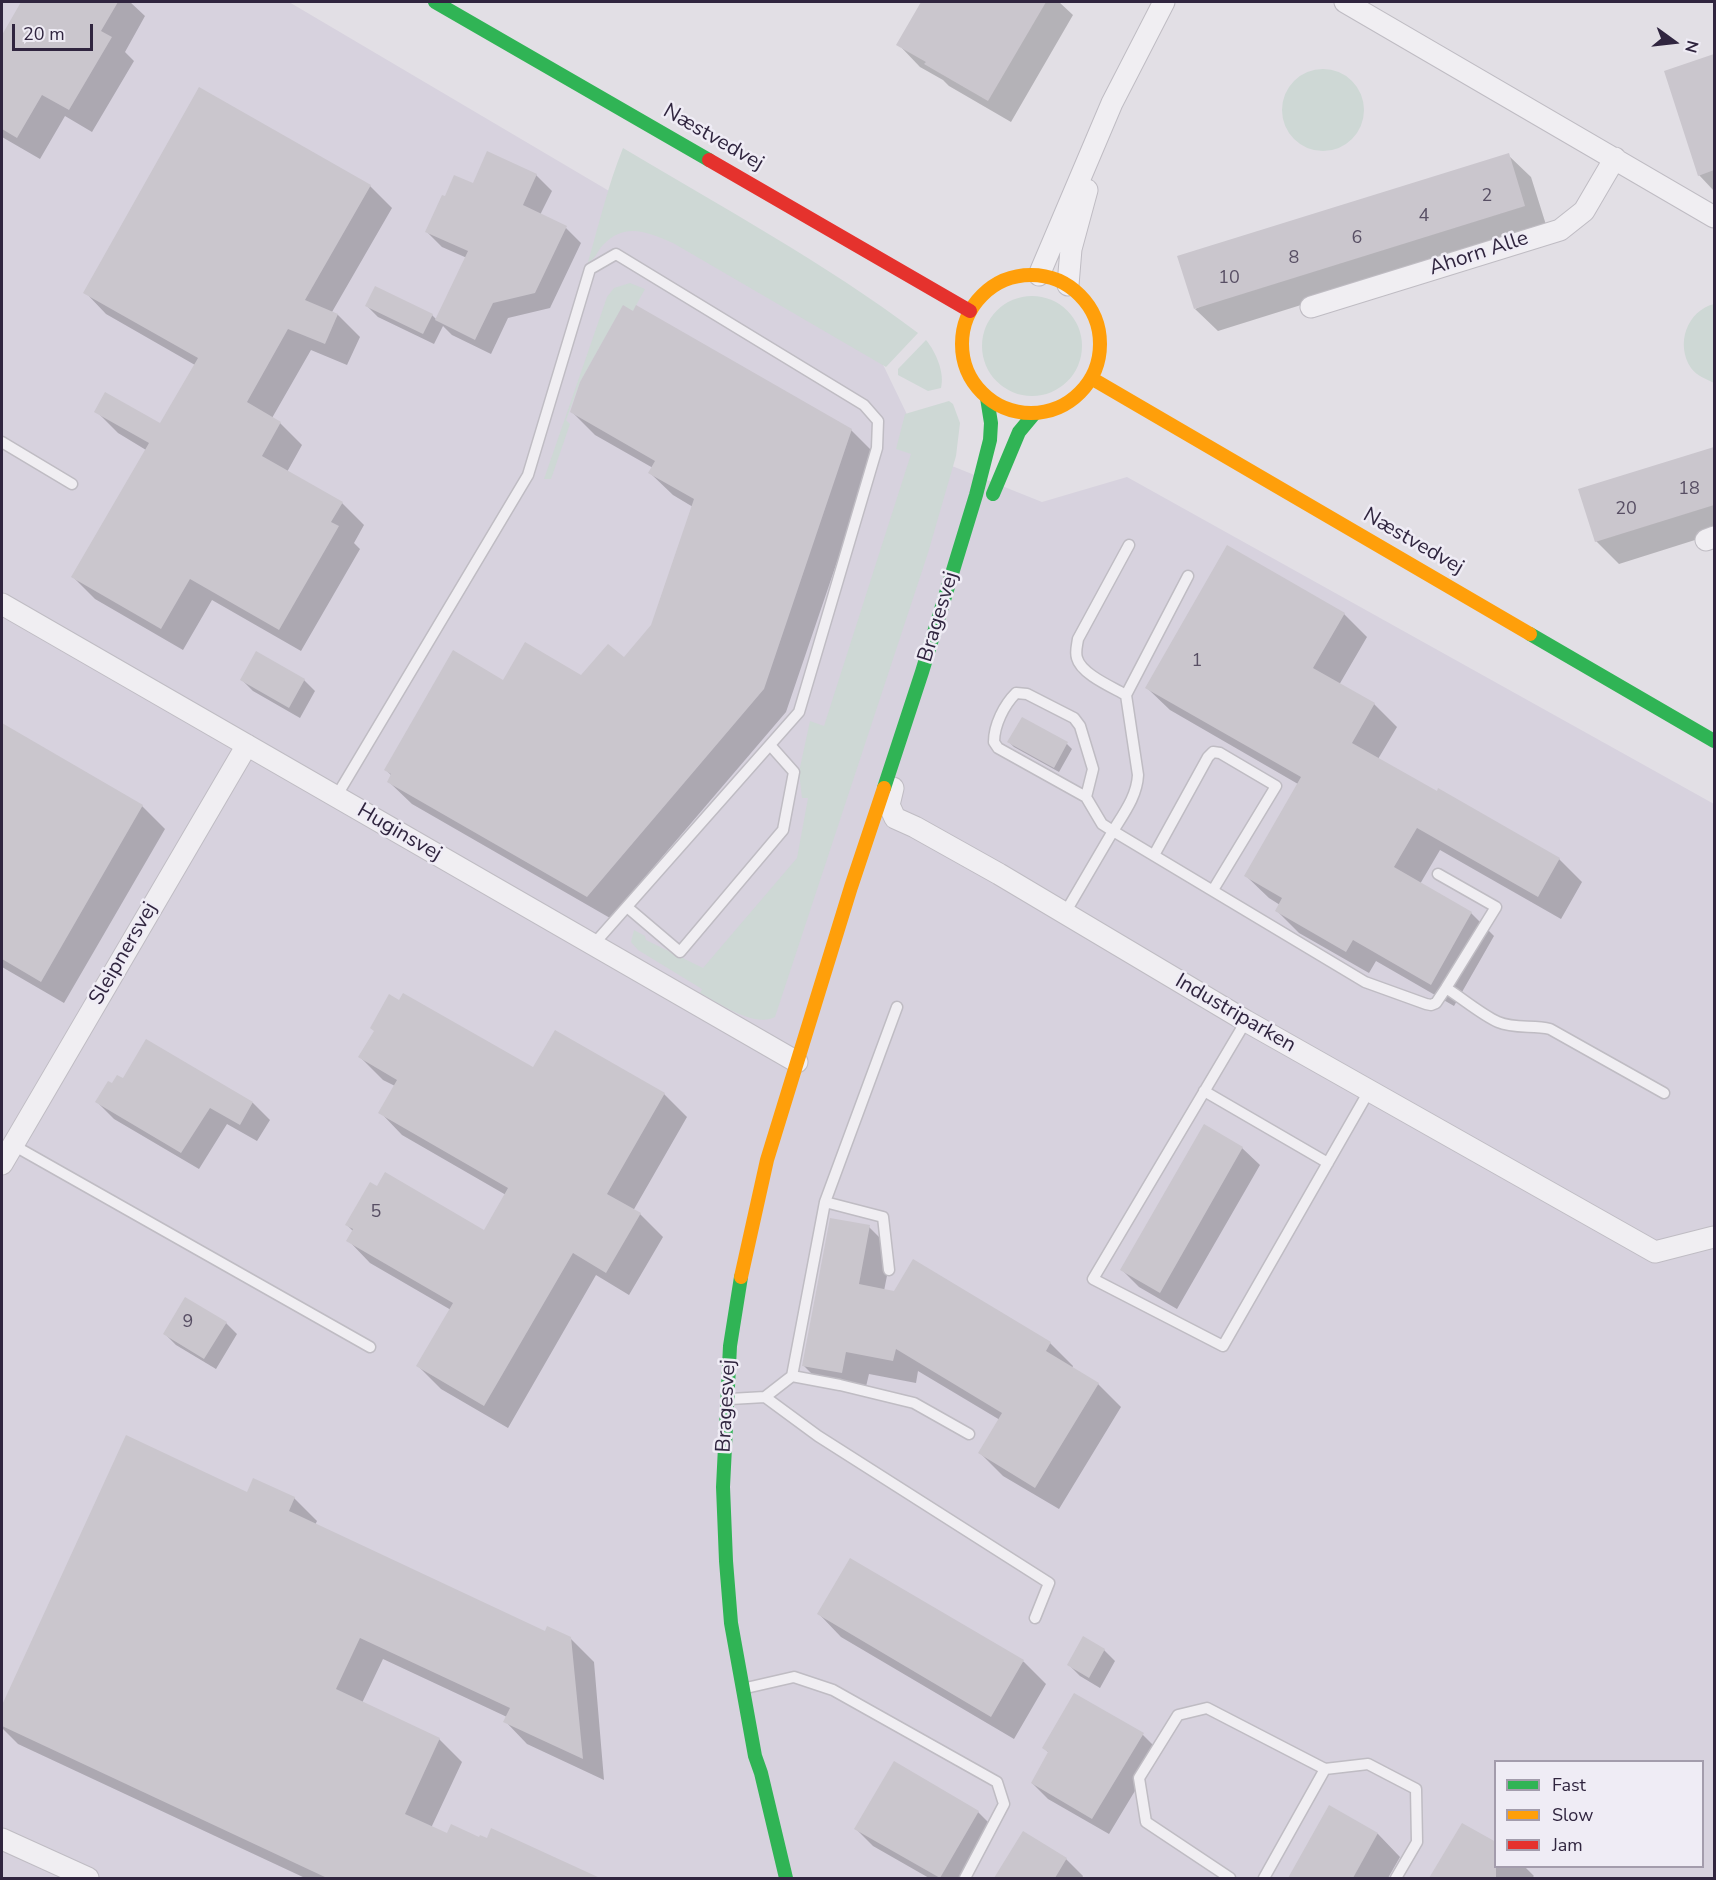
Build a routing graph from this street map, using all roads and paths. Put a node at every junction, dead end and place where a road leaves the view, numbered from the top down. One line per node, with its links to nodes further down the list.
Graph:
1 (435, 2): 11 (main road, Næstvedvej)
2 (1164, 2): 5 (street)
3 (1345, 2): 4 (street)
4 (1381, 10): 6 (street)
5 (1112, 103): 8 (street); 9 (street)
6 (1615, 158): 7 (street); 10 (street, Ahorn Alle)
7 (1714, 217)
8 (1040, 275): 9 (main road); 11 (main road)
9 (1068, 285): 12 (main road)
10 (1311, 307)
11 (970, 311): 13 (main road)
12 (1091, 378): 14 (main road); 25 (main road, Næstvedvej)
13 (987, 398): 14 (main road); 23 (main road, Bragesvej)
14 (1034, 414): 17 (main road)
15 (2, 442): 16 (lane)
16 (72, 484)
17 (990, 504)
18 (1129, 545): 24 (lane)
19 (971, 557): 22 (main road, Bragesvej)
20 (1188, 576): 24 (lane)
21 (2, 604): 27 (street, Huginsvej)
22 (955, 610)
23 (922, 672): 31 (street); 33 (main road, Bragesvej)
24 (1126, 695): 32 (lane)
25 (1714, 741)
26 (770, 744): 29 (lane); 38 (lane); 38 (lane)
27 (247, 745): 29 (street, Huginsvej); 48 (street, Sleipnersvej)
28 (906, 786): 31 (main road)
29 (336, 796): 40 (street, Huginsvej)
30 (1086, 797): 30 (lane); 32 (lane)
31 (893, 823): 33 (main road); 39 (street, Industriparken)
32 (1113, 831): 34 (lane); 39 (lane)
33 (871, 833): 44 (main road, Bragesvej)
34 (1154, 855): 36 (lane); 36 (lane)
35 (1438, 874): 41 (lane)
36 (1213, 890): 41 (lane)
37 (860, 904): 44 (main road, Bragesvej)
38 (627, 906): 40 (lane)
39 (1065, 913): 43 (street, Industriparken)
40 (592, 945): 44 (street, Huginsvej)
41 (1446, 988): 47 (lane)
42 (897, 1006): 51 (lane)
43 (1246, 1021): 45 (lane); 46 (street, Industriparken)
44 (797, 1062): 57 (main road, Bragesvej)
45 (1204, 1091): 49 (lane); 49 (lane)
46 (1369, 1091): 49 (lane); 52 (street, Industriparken)
47 (1664, 1093)
48 (13, 1145): 50 (street, Sleipnersvej); 54 (lane)
49 (1328, 1163)
50 (2, 1164)
51 (825, 1202): 53 (lane); 55 (lane)
52 (1714, 1237)
53 (889, 1270)
54 (370, 1347)
55 (792, 1376): 56 (lane); 58 (lane)
56 (765, 1397): 57 (lane); 59 (lane)
57 (727, 1399): 60 (main road, Bragesvej)
58 (969, 1434)
59 (1035, 1618)
60 (742, 1689): 61 (main road, Bragesvej); 67 (lane)
61 (755, 1756): 65 (main road, Bragesvej); 66 (main road, Bragesvej)
62 (1325, 1769): 68 (lane); 69 (lane); 70 (lane)
63 (2, 1839): 64 (street)
64 (88, 1878)
65 (775, 1878)
66 (786, 1878)
67 (965, 1878)
68 (1230, 1878)
69 (1264, 1878)
70 (1396, 1878)

